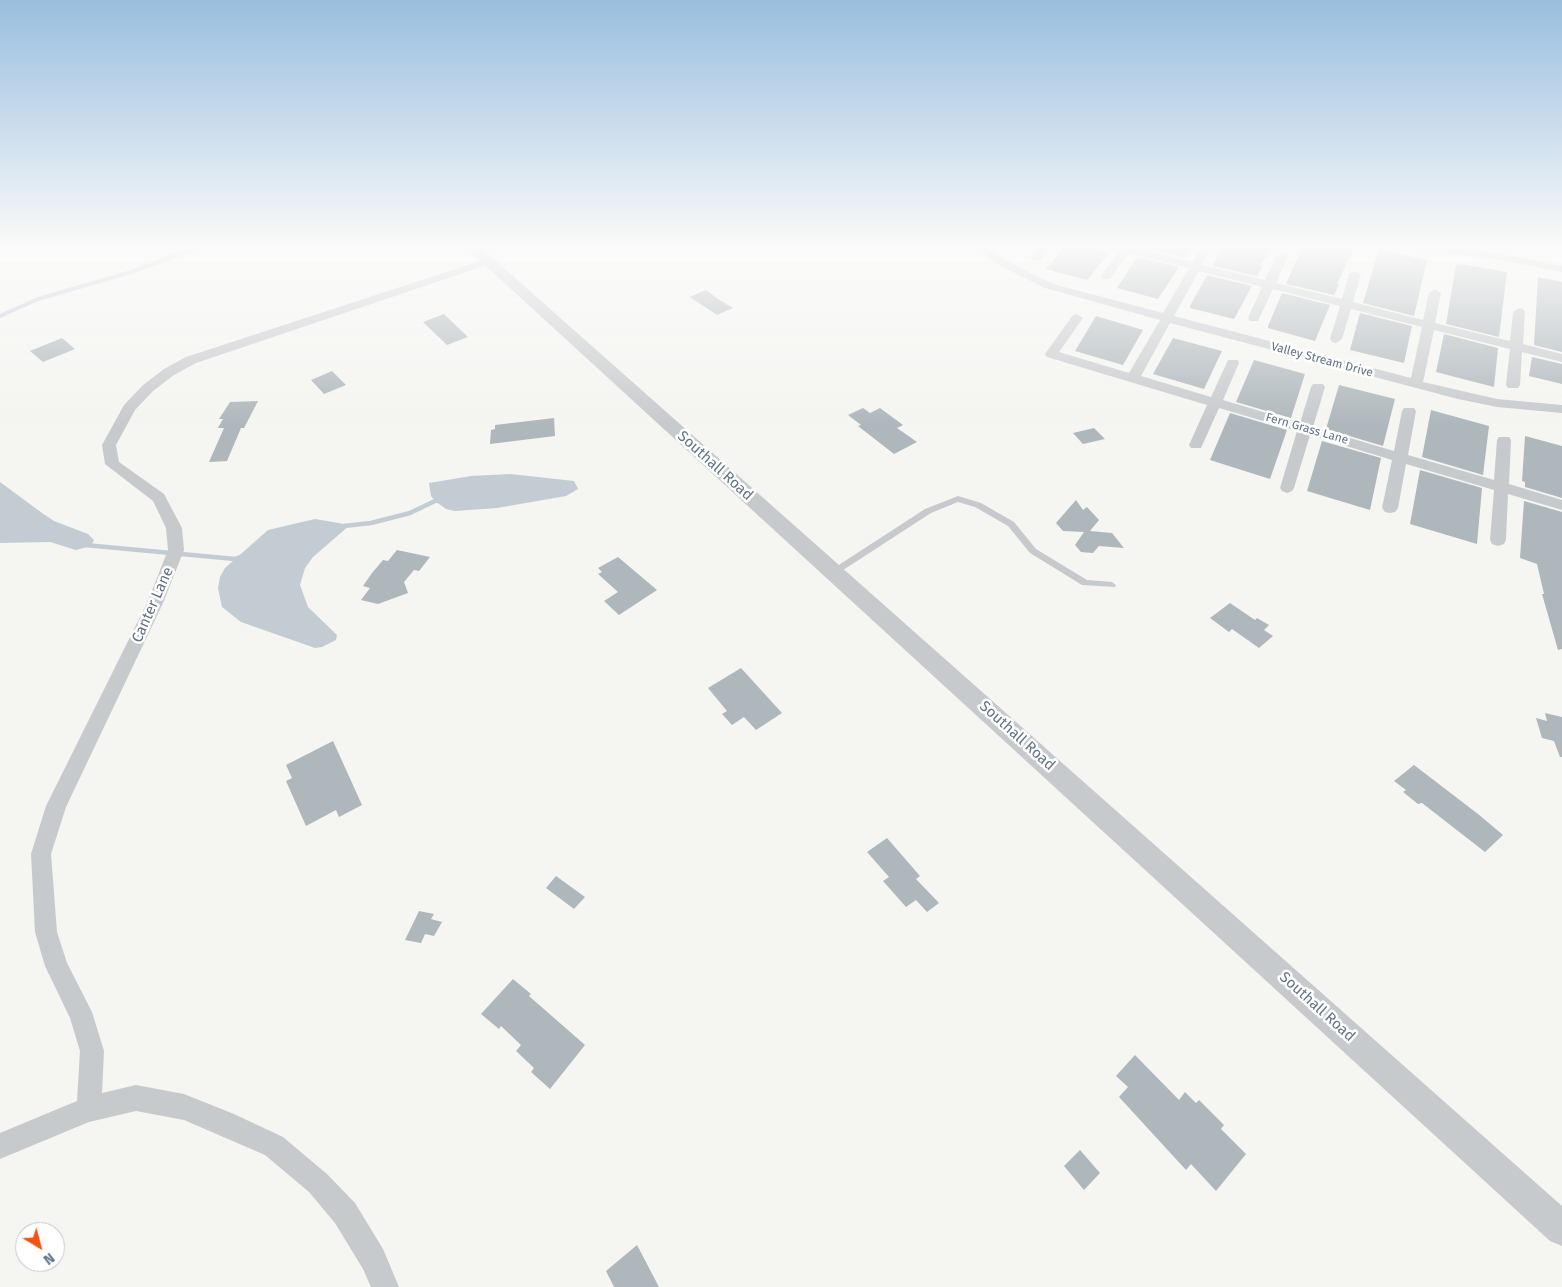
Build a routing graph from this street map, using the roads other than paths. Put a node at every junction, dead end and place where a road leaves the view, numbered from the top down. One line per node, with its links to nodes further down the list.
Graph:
1 (355, 305): 36 (street, Canter Lane)
2 (538, 305): 34 (street, Southall Road)
3 (1119, 305): 11 (street, Valley Stream Drive)
4 (1173, 305): 11 (street)
5 (1259, 305): 12 (street)
6 (1346, 305): 14 (street)
7 (1350, 305): 13 (street)
8 (1432, 305): 13 (street)
9 (1519, 312): 15 (street)
10 (1078, 318): 18 (street, Fern Grass Lane)
11 (1166, 318): 18 (street); 19 (street, Valley Stream Drive)
12 (1254, 318)
13 (1428, 324): 15 (street); 19 (street)
14 (1336, 339)
15 (1515, 346): 16 (street); 20 (street)
16 (1562, 358)
17 (1233, 363): 22 (street)
18 (1132, 378): 22 (street, Fern Grass Lane)
19 (1416, 385): 23 (street, Valley Stream Drive)
20 (1513, 385)
21 (1318, 386): 25 (street)
22 (1216, 402): 25 (street, Fern Grass Lane); 27 (street)
23 (1562, 409)
24 (1409, 410): 28 (street)
25 (1306, 429): 28 (street, Fern Grass Lane); 30 (street)
26 (1504, 440): 29 (street)
27 (1196, 445)
28 (1400, 456): 29 (street, Fern Grass Lane); 32 (street)
29 (1502, 486): 31 (street, Fern Grass Lane); 33 (street)
30 (1287, 488)
31 (1562, 505)
32 (1390, 508)
33 (1498, 540)
34 (834, 572): 35 (lane); 38 (street, Southall Road)
35 (1112, 585)
36 (89, 1109): 37 (street); 39 (street)
37 (0, 1146)
38 (1562, 1228)
39 (385, 1287)

